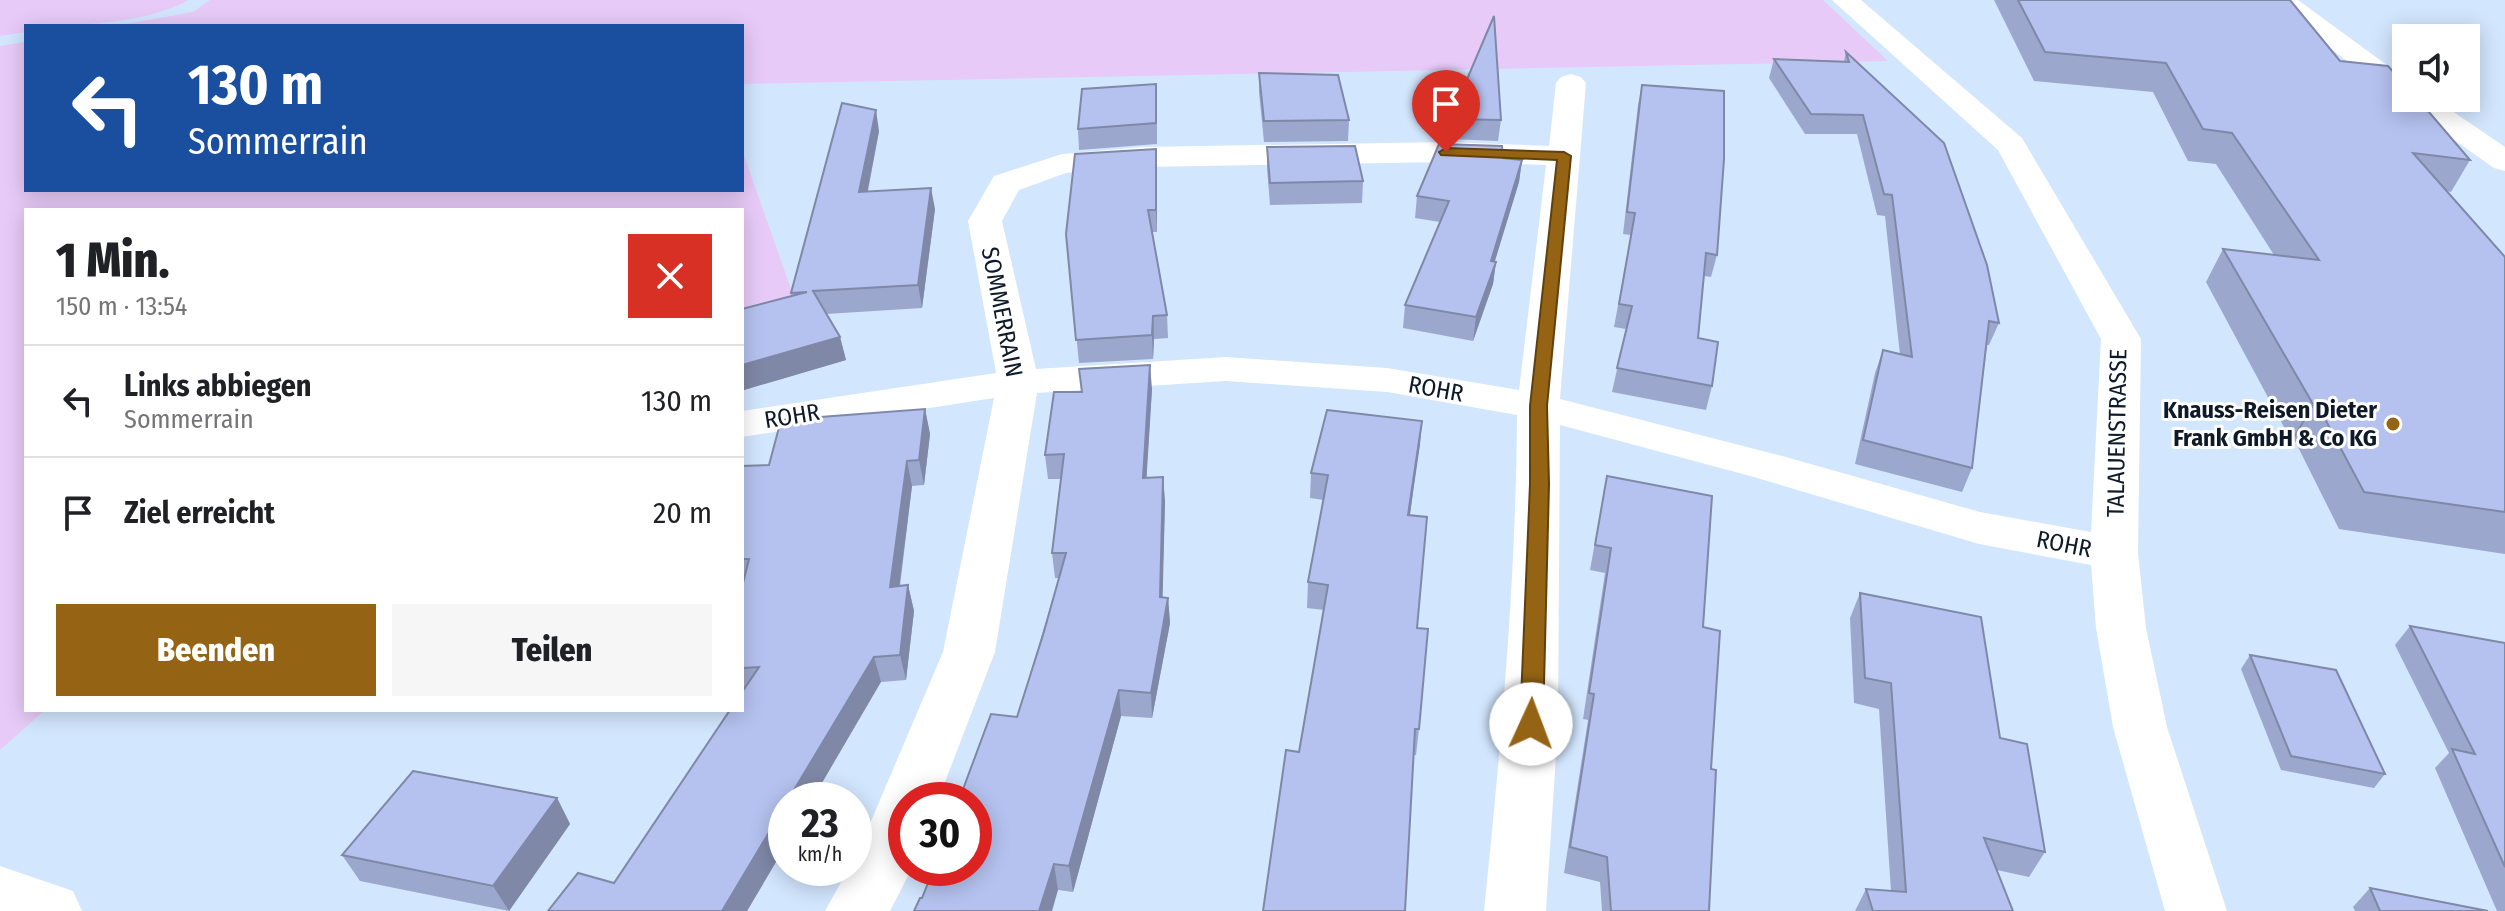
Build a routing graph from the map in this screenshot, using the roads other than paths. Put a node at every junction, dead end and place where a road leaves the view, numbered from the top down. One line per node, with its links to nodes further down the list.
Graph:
1 (1845, 0): 11 (street, TALAUENSTRASSE)
2 (2281, 0): 4 (street)
3 (1571, 83): 6 (street)
4 (2392, 83)
5 (2433, 112): 7 (street)
6 (1564, 156): 8 (street, SOMMERRAIN); 9 (street)
7 (2505, 161)
8 (1018, 382): 9 (street, ROHR); 10 (street, ROHR); 12 (street, SOMMERRAIN)
9 (1538, 406): 11 (street, ROHR); 17 (street)
10 (744, 424)
11 (2114, 553): 18 (street, TALAUENSTRASSE)
12 (916, 782)
13 (888, 852): 16 (street)
14 (0, 893): 15 (street)
15 (51, 911)
16 (856, 911)
17 (1515, 911)
18 (2196, 911)

